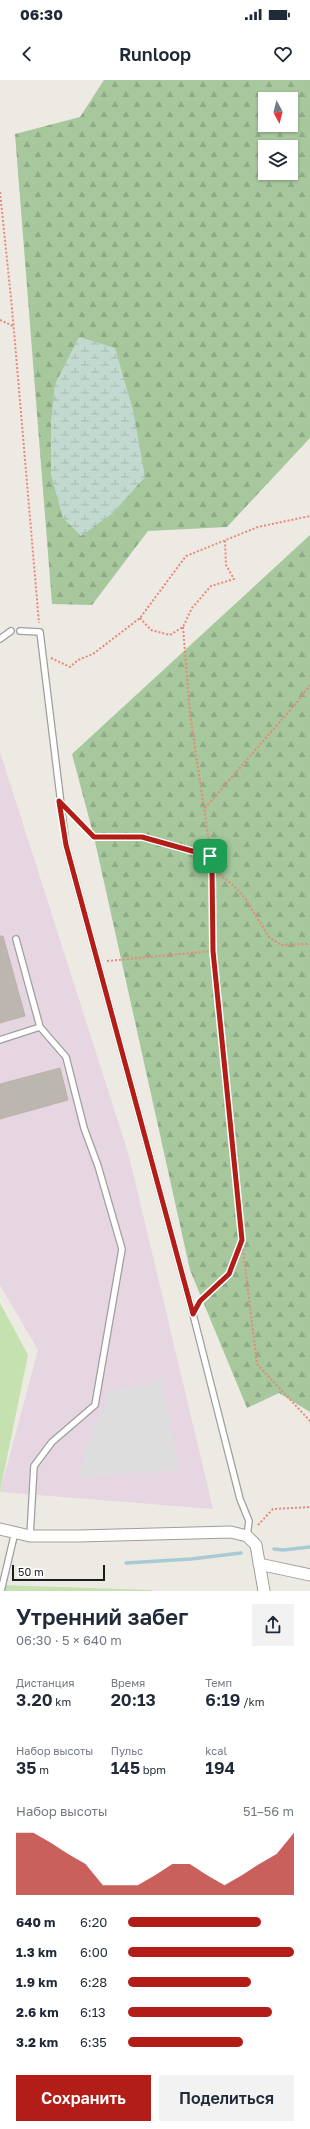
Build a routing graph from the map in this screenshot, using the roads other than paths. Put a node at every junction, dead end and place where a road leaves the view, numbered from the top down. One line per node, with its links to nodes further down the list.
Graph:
1 (11, 631): 3 (lane)
2 (20, 631): 10 (lane)
3 (0, 639)
4 (16, 939): 5 (lane)
5 (40, 1027): 6 (lane); 9 (lane)
6 (0, 1040)
7 (0, 1528): 8 (street)
8 (15, 1532): 9 (street); 13 (lane)
9 (30, 1536): 10 (street)
10 (248, 1536): 11 (street)
11 (259, 1564): 12 (street); 14 (street)
12 (310, 1575)
13 (1, 1591)
14 (264, 1591)

